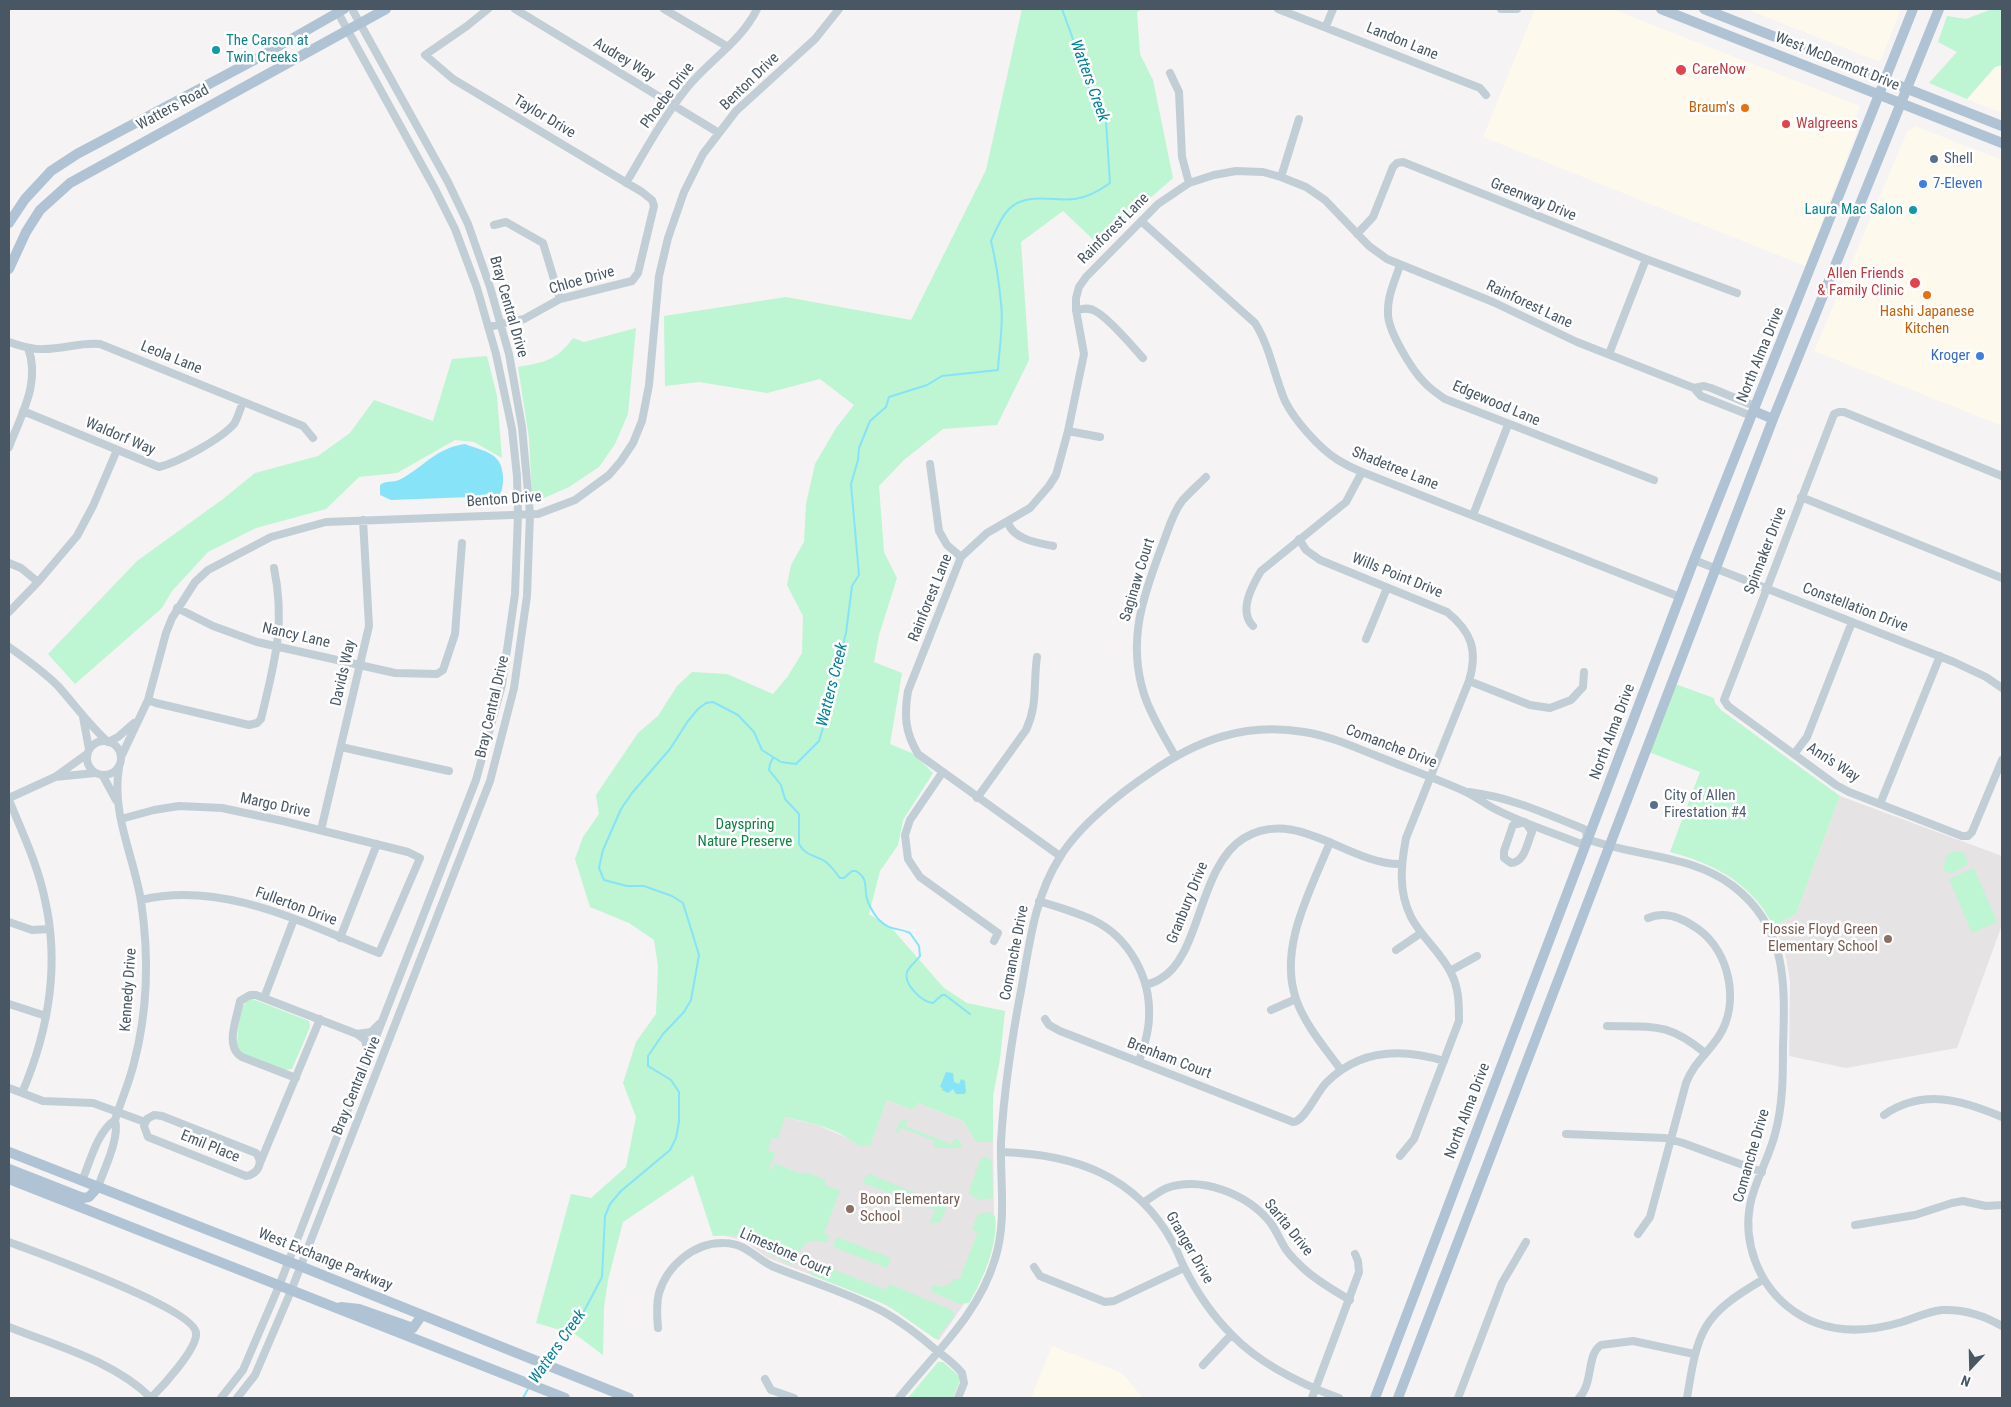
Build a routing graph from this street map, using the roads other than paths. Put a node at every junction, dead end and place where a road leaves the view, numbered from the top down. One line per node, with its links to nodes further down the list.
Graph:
1 (352, 9): 18 (street, Bray Central Drive)
2 (386, 9): 18 (main road, Watters Road)
3 (488, 9): 35 (street, Taylor Drive)
4 (515, 9): 29 (street, Audrey Way)
5 (664, 9): 22 (street)
6 (757, 9): 22 (street, Phoebe Drive)
7 (840, 9): 32 (street, Benton Drive)
8 (1278, 9): 19 (street, Landon Lane)
9 (1333, 9): 19 (street)
10 (1501, 9): 11 (street)
11 (1518, 9)
12 (1661, 9): 21 (main road, West McDermott Drive)
13 (1704, 9): 17 (main road, West McDermott Drive)
14 (1913, 9): 24 (main road, North Alma Drive)
15 (1939, 9): 25 (main road)
16 (340, 10): 20 (street, Bray Central Drive); 39 (main road, Watters Road)
17 (1723, 16): 21 (main road); 24 (main road, West McDermott Drive)
18 (361, 24): 20 (main road, Watters Road); 48 (street, Bray Central Drive)
19 (1326, 26): 27 (street, Landon Lane)
20 (349, 30): 44 (main road, Watters Road); 49 (street, Bray Central Drive)
21 (1715, 30): 26 (main road, West McDermott Drive)
22 (728, 48): 29 (street, Phoebe Drive)
23 (1170, 73): 36 (street)
24 (1884, 80): 25 (main road, West McDermott Drive); 26 (main road, North Alma Drive)
25 (1906, 88): 28 (main road); 31 (main road, West McDermott Drive)
26 (1878, 94): 28 (main road, West McDermott Drive); 57 (main road, North Alma Drive)
27 (1486, 95)
28 (1900, 103): 33 (main road, West McDermott Drive); 58 (main road)
29 (674, 107): 32 (street, Audrey Way); 35 (street, Phoebe Drive)
30 (1299, 119): 34 (street)
31 (2002, 126)
32 (719, 133): 71 (street, Benton Drive)
33 (2002, 143)
34 (1281, 177): 36 (street, Rainforest Lane); 41 (street, Rainforest Lane)
35 (626, 183): 37 (street, Taylor Drive)
36 (1189, 183): 38 (street, Rainforest Lane)
37 (652, 200): 46 (street, Chloe Drive)
38 (1141, 221): 47 (street, Rainforest Lane); 66 (street, Shadetree Lane)
39 (9, 223)
40 (494, 225): 46 (street)
41 (1357, 234): 42 (street, Greenway Drive); 43 (street, Rainforest Lane)
42 (1646, 260): 45 (street, Greenway Drive); 52 (street)
43 (1400, 265): 52 (street, Rainforest Lane); 59 (street, Edgewood Lane)
44 (9, 270)
45 (1736, 293)
46 (560, 299): 48 (street, Chloe Drive)
47 (1076, 310): 53 (street); 60 (street, Rainforest Lane)
48 (501, 325): 49 (street, Chloe Drive); 71 (street, Bray Central Drive)
49 (488, 327): 72 (street, Bray Central Drive)
50 (9, 342): 51 (street, Leola Lane)
51 (28, 348): 55 (street, Leola Lane); 56 (street)
52 (1609, 354): 54 (street, Rainforest Lane)
53 (1143, 358)
54 (1694, 388): 57 (street, Rainforest Lane); 57 (street, Rainforest Lane)
55 (243, 402): 62 (street, Leola Lane); 64 (street, Waldorf Way)
56 (23, 411): 63 (street); 64 (street, Waldorf Way)
57 (1754, 412): 58 (main road); 80 (main road, North Alma Drive)
58 (1773, 419): 83 (main road)
59 (1508, 425): 69 (street, Edgewood Lane); 73 (street)
60 (1068, 430): 61 (street); 75 (street, Rainforest Lane)
61 (1100, 437)
62 (312, 438)
63 (9, 448)
64 (117, 450): 85 (street)
65 (930, 464): 79 (street)
66 (1362, 472): 73 (street, Shadetree Lane); 76 (street)
67 (2002, 476): 70 (street, Spinnaker Drive)
68 (1206, 477): 110 (street, Saginaw Court)
69 (1654, 480)
70 (1802, 497): 84 (street); 87 (street, Spinnaker Drive)
71 (530, 514): 72 (street, Benton Drive); 191 (street, Bray Central Drive)
72 (518, 515): 74 (street, Benton Drive); 155 (street, Bray Central Drive)
73 (1473, 515): 88 (street, Shadetree Lane)
74 (363, 520): 89 (street, Benton Drive); 98 (street, Davids Way)
75 (1008, 522): 78 (street); 79 (street, Rainforest Lane)
76 (1299, 539): 86 (street, Wills Point Drive); 92 (street)
77 (462, 543): 98 (street, Nancy Lane)
78 (1053, 546)
79 (961, 557): 115 (street, Rainforest Lane)
80 (1694, 560): 83 (street, Constellation Drive); 88 (main road, North Alma Drive)
81 (9, 563): 85 (street)
82 (274, 568): 94 (street)
83 (1715, 568): 87 (street, Constellation Drive); 131 (main road)
84 (2002, 578)
85 (38, 582): 90 (street)
86 (1387, 588): 93 (street); 100 (street, Wills Point Drive)
87 (1767, 588): 91 (street, Constellation Drive); 103 (street, Spinnaker Drive)
88 (1680, 598): 128 (main road, North Alma Drive)
89 (178, 608): 94 (street, Nancy Lane); 102 (street, Benton Drive)
90 (9, 612)
91 (1852, 622): 96 (street, Constellation Drive); 109 (street)
92 (1252, 626)
93 (1366, 639)
94 (278, 646): 98 (street, Nancy Lane); 102 (street)
95 (9, 647): 104 (street)
96 (1940, 656): 101 (street, Constellation Drive); 123 (street)
97 (1037, 657): 120 (street)
98 (359, 665): 107 (street, Davids Way)
99 (1584, 672): 100 (street)
100 (1469, 681): 118 (street, Wills Point Drive)
101 (2002, 688)
102 (148, 700): 105 (street, Benton Drive)
103 (1724, 700): 109 (street, Ann's Way)
104 (82, 717): 106 (street); 108 (street)
105 (138, 720): 106 (street, Benton Drive); 111 (street, Benton Drive)
106 (108, 742): 108 (street); 111 (street)
107 (341, 747): 114 (street); 127 (street, Davids Way)
108 (88, 752): 116 (street); 117 (street)
109 (1794, 754): 123 (street, Ann's Way)
110 (1175, 756): 118 (street, Comanche Drive); 132 (street, Comanche Drive)
111 (121, 757): 113 (street)
112 (2002, 760): 123 (street, Ann's Way)
113 (119, 768): 116 (street); 122 (street, Kennedy Drive)
114 (449, 771)
115 (942, 773): 120 (street, Rainforest Lane); 142 (street)
116 (99, 774): 117 (street); 122 (street, Kennedy Drive)
117 (55, 777): 121 (street)
118 (1430, 778): 119 (street, Comanche Drive); 133 (street, Wills Point Drive)
119 (1466, 792): 124 (street, Comanche Drive); 126 (street, Comanche Drive)
120 (977, 798): 132 (street, Rainforest Lane)
121 (9, 799): 139 (street)
122 (117, 801): 125 (street, Kennedy Drive)
123 (1880, 804)
124 (1530, 807): 126 (street); 128 (street, Comanche Drive)
125 (121, 819): 127 (street, Margo Drive); 134 (street, Kennedy Drive)
126 (1525, 822): 126 (street); 128 (street, Comanche Drive)
127 (321, 830): 130 (street, Margo Drive)
128 (1587, 839): 131 (street, Comanche Drive); 219 (main road, North Alma Drive)
129 (1330, 842): 133 (street, Granbury Drive); 147 (street, Granbury Drive); 149 (street)
130 (377, 844): 141 (street); 144 (street, Margo Drive)
131 (1609, 847): 179 (street, Comanche Drive); 220 (main road)
132 (1060, 856): 135 (street, Comanche Drive)
133 (1401, 864): 140 (street, Wills Point Drive)
134 (141, 900): 137 (street, Fullerton Drive); 167 (street, Kennedy Drive)
135 (1039, 901): 147 (street); 174 (street, Comanche Drive)
136 (1648, 918): 158 (street)
137 (294, 919): 141 (street, Fullerton Drive); 148 (street)
138 (9, 922): 139 (street)
139 (50, 929): 152 (street)
140 (1421, 933): 143 (street); 146 (street, Wills Point Drive)
141 (340, 938): 144 (street, Fullerton Drive)
142 (994, 941)
143 (1396, 950)
144 (379, 953)
145 (1477, 956): 146 (street)
146 (1450, 971): 160 (street, Wills Point Drive)
147 (1146, 985): 161 (street)
148 (264, 998): 154 (street); 163 (street)
149 (1296, 999): 151 (street); 162 (street)
150 (9, 1004): 152 (street)
151 (1271, 1010)
152 (46, 1016): 165 (street)
153 (1045, 1018): 161 (street, Brenham Court)
154 (320, 1019): 157 (street); 163 (street)
155 (382, 1021): 157 (street); 159 (street, Bray Central Drive)
156 (1606, 1026): 158 (street)
157 (357, 1034): 159 (street)
158 (1705, 1053): 171 (street)
159 (367, 1058): 190 (street, Bray Central Drive)
160 (1444, 1060): 162 (street); 176 (street, Wills Point Drive)
161 (1139, 1061): 162 (street, Brenham Court)
162 (1341, 1070)
163 (296, 1078): 172 (street)
164 (9, 1088): 165 (street, Emil Place)
165 (22, 1094): 167 (street, Emil Place)
166 (1884, 1115): 168 (street)
167 (116, 1117): 169 (street, Emil Place); 181 (street, Kennedy Drive); 182 (street, Kennedy Drive)
168 (2002, 1117)
169 (145, 1122): 175 (street, Emil Place); 177 (street, Emil Place)
170 (1566, 1134): 171 (street)
171 (1670, 1139): 179 (street); 186 (street)
172 (266, 1149): 175 (street); 177 (street)
173 (9, 1152): 181 (main road, West Exchange Parkway)
174 (1001, 1152): 183 (street, Granger Drive); 204 (street, Comanche Drive)
175 (256, 1154): 177 (street, Emil Place)
176 (1400, 1156)
177 (260, 1164)
178 (9, 1169): 182 (main road)
179 (1762, 1172): 194 (street, Comanche Drive)
180 (9, 1179): 195 (main road)
181 (82, 1181): 182 (main road, West Exchange Parkway)
182 (98, 1187): 190 (main road, West Exchange Parkway)
183 (1144, 1202): 193 (street, Granger Drive); 197 (street, Sarita Drive)
184 (2002, 1205): 185 (street)
185 (1855, 1225)
186 (1638, 1234)
187 (9, 1242): 209 (street)
188 (1526, 1242): 221 (street)
189 (1354, 1254): 197 (street)
190 (288, 1261): 191 (main road, West Exchange Parkway); 195 (street, Bray Central Drive)
191 (300, 1266): 196 (street, Bray Central Drive); 199 (main road, West Exchange Parkway)
192 (1034, 1268): 193 (street)
193 (1184, 1268): 203 (street, Granger Drive)
194 (1764, 1279): 200 (street, Comanche Drive); 205 (street)
195 (279, 1286): 196 (main road); 210 (street, Bray Central Drive)
196 (291, 1291): 198 (main road); 211 (street, Bray Central Drive)
197 (1350, 1300): 208 (street)
198 (328, 1306): 199 (main road); 212 (main road)
199 (422, 1315): 213 (main road, West Exchange Parkway)
200 (2002, 1326)
201 (9, 1327): 209 (street)
202 (658, 1328): 204 (street, Limestone Court)
203 (1231, 1335): 206 (street); 208 (street, Granger Drive)
204 (938, 1352): 215 (street, Comanche Drive); 216 (street, Limestone Court)
205 (1694, 1354): 222 (street); 223 (street)
206 (1203, 1365)
207 (765, 1379): 214 (street)
208 (1316, 1389): 217 (street); 218 (street, Granger Drive)
209 (151, 1398)
210 (221, 1398)
211 (237, 1398)
212 (565, 1398)
213 (629, 1398)
214 (794, 1398)
215 (899, 1398)
216 (958, 1398)
217 (1312, 1398)
218 (1339, 1398)
219 (1375, 1398)
220 (1398, 1398)
221 (1458, 1398)
222 (1579, 1398)
223 (1687, 1398)

